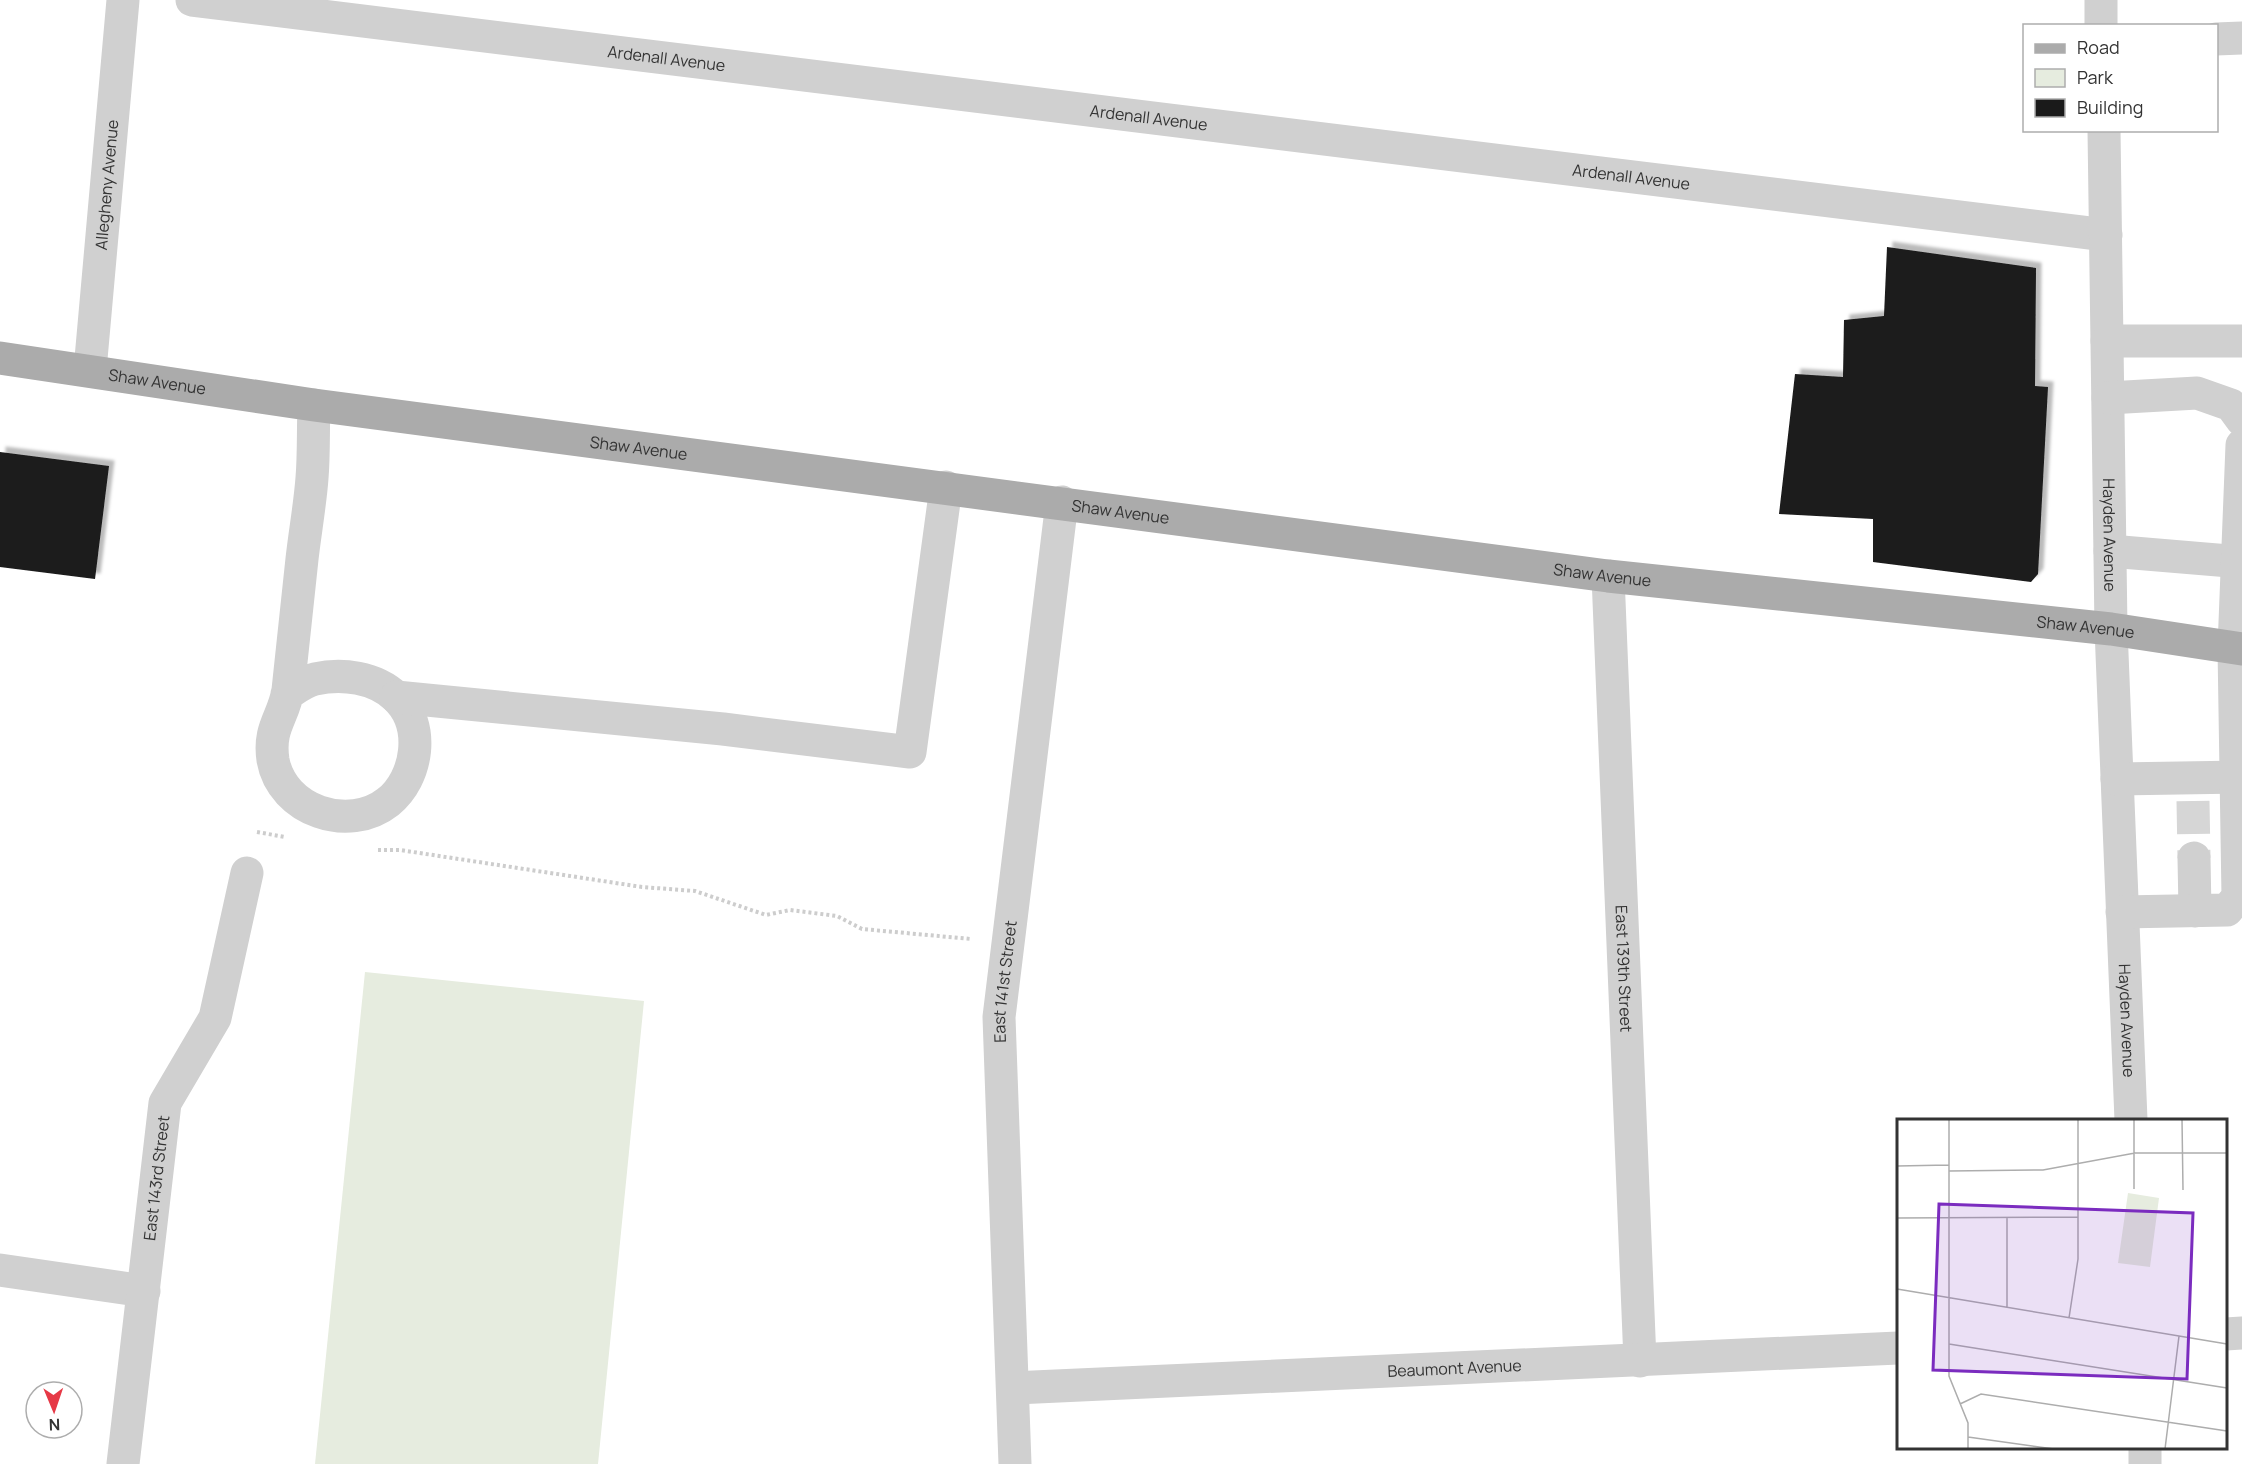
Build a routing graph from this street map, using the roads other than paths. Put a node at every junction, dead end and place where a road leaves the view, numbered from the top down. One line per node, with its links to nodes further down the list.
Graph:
1 (123, 0): 12 (street, Allegheny Avenue)
2 (192, 0): 8 (street, Ardenall Avenue)
3 (2101, 0): 4 (street)
4 (2102, 24)
5 (2242, 38): 6 (street)
6 (2218, 39)
7 (2104, 132): 8 (street, Hayden Avenue)
8 (2106, 235): 9 (street, Hayden Avenue)
9 (2107, 341): 10 (street); 13 (street, Hayden Avenue)
10 (2242, 341)
11 (0, 358): 12 (main road, Shaw Avenue)
12 (90, 370): 14 (main road, Shaw Avenue)
13 (2108, 398): 15 (street); 19 (street, Hayden Avenue)
14 (314, 405): 17 (main road, Shaw Avenue); 24 (street)
15 (2242, 420)
16 (2242, 445): 20 (street)
17 (946, 487): 18 (main road, Shaw Avenue); 25 (street)
18 (1062, 502): 21 (main road, Shaw Avenue); 40 (street, East 141st Street)
19 (2110, 551): 20 (street); 22 (street, Hayden Avenue)
20 (2241, 562): 23 (street)
21 (1608, 576): 22 (main road, Shaw Avenue); 39 (street, East 139th Street)
22 (2111, 629): 23 (main road, Shaw Avenue); 28 (street, Hayden Avenue)
23 (2238, 648): 26 (street)
24 (287, 694): 25 (street); 25 (street)
25 (396, 697)
26 (2238, 727): 27 (street)
27 (2239, 777): 28 (street); 31 (street)
28 (2117, 780): 32 (street, Hayden Avenue)
29 (2194, 858): 31 (street)
30 (247, 873): 35 (street, East 143rd Street)
31 (2195, 911): 32 (street)
32 (2122, 912): 33 (street, Hayden Avenue)
33 (2131, 1119)
34 (0, 1270): 35 (street)
35 (144, 1291): 41 (street, East 143rd Street)
36 (2242, 1333): 37 (street)
37 (2227, 1334)
38 (1897, 1348): 39 (street, Beaumont Avenue)
39 (1640, 1360): 40 (street, Beaumont Avenue)
40 (1013, 1388): 42 (street, East 141st Street)
41 (123, 1464)
42 (1015, 1464)

